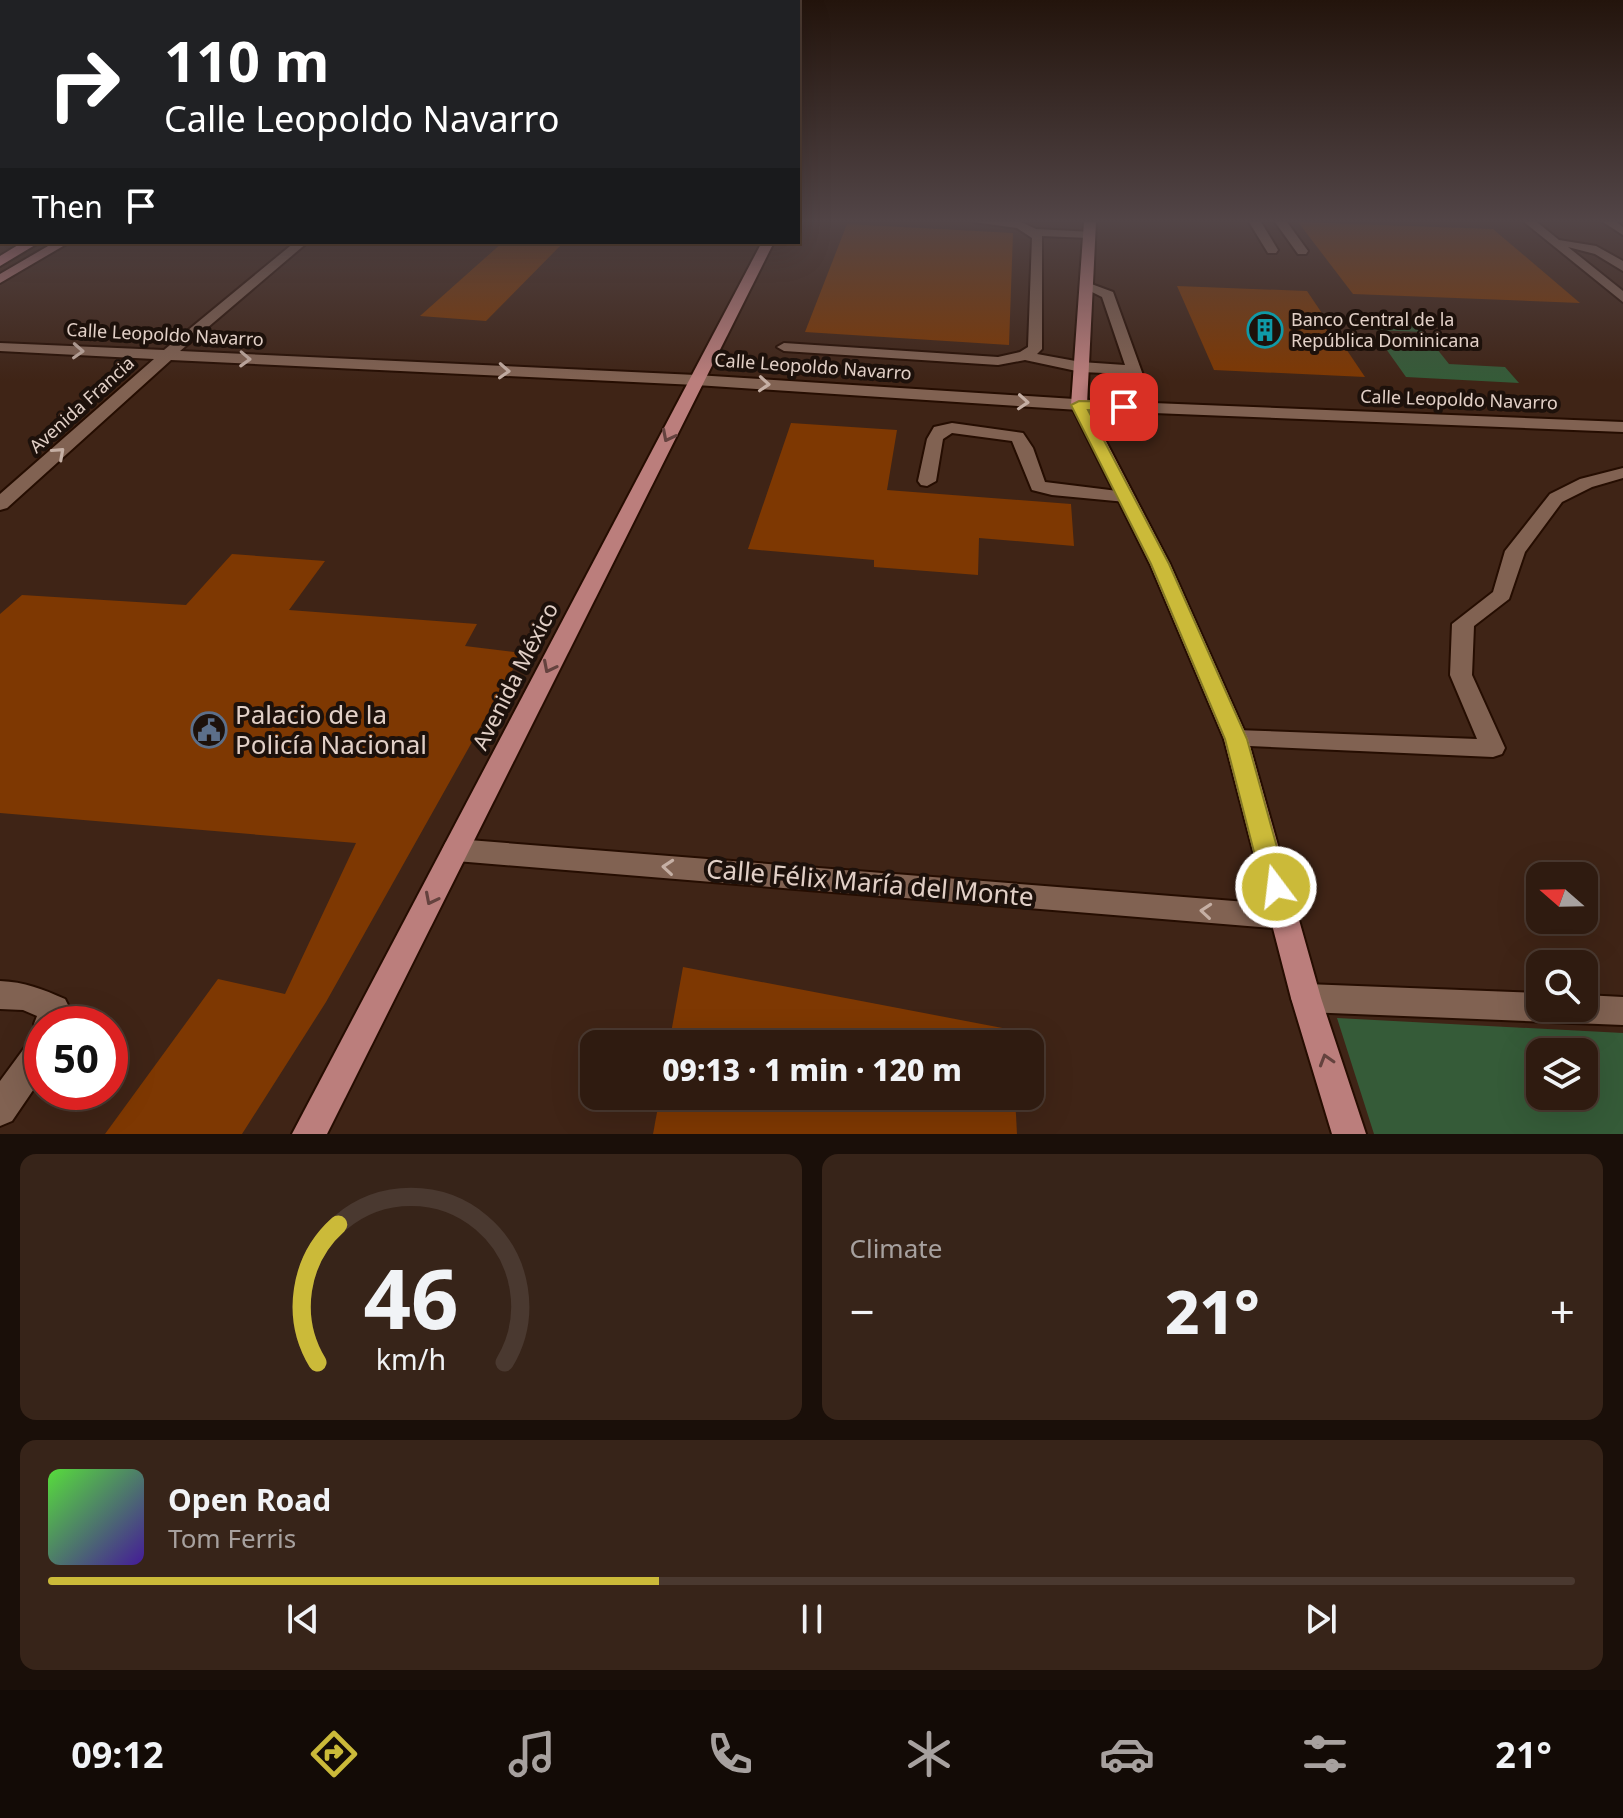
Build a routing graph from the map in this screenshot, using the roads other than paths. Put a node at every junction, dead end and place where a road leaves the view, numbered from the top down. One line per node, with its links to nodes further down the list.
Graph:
1 (263, 275): 10 (street, Avenida Francia)
2 (751, 275): 14 (main road, Avenida México)
3 (1037, 275): 11 (street)
4 (1087, 275): 6 (main road)
5 (1597, 275): 7 (street)
6 (1086, 286): 12 (main road); 13 (street)
7 (1619, 292)
8 (0, 347): 10 (street, Calle Leopoldo Navarro, one-way to 10)
9 (784, 347): 11 (street)
10 (167, 355): 14 (street, Calle Leopoldo Navarro, one-way to 14); 21 (street, Avenida Francia, one-way to 10)
11 (1025, 356): 12 (street)
12 (1081, 367): 13 (street); 15 (main road)
13 (1134, 370): 16 (street)
14 (696, 380): 15 (street, Calle Leopoldo Navarro, one-way to 15); 23 (main road, Avenida México, one-way to 23)
15 (1079, 405): 16 (street, Calle Leopoldo Navarro); 20 (main road)
16 (1147, 408): 17 (street, Calle Leopoldo Navarro)
17 (1623, 427)
18 (1623, 473): 22 (street)
19 (927, 481): 20 (street)
20 (1126, 497): 22 (main road)
21 (0, 504)
22 (1236, 739): 24 (main road)
23 (456, 850): 24 (street, Calle Félix María del Monte, one-way to 23); 31 (main road, Avenida México, one-way to 31)
24 (1284, 917): 26 (main road)
25 (0, 995): 27 (street)
26 (1306, 998): 28 (street); 32 (main road, one-way to 26)
27 (47, 1006)
28 (1623, 1011)
29 (24, 1075): 30 (street)
30 (0, 1109)
31 (309, 1134)
32 (1349, 1134)

